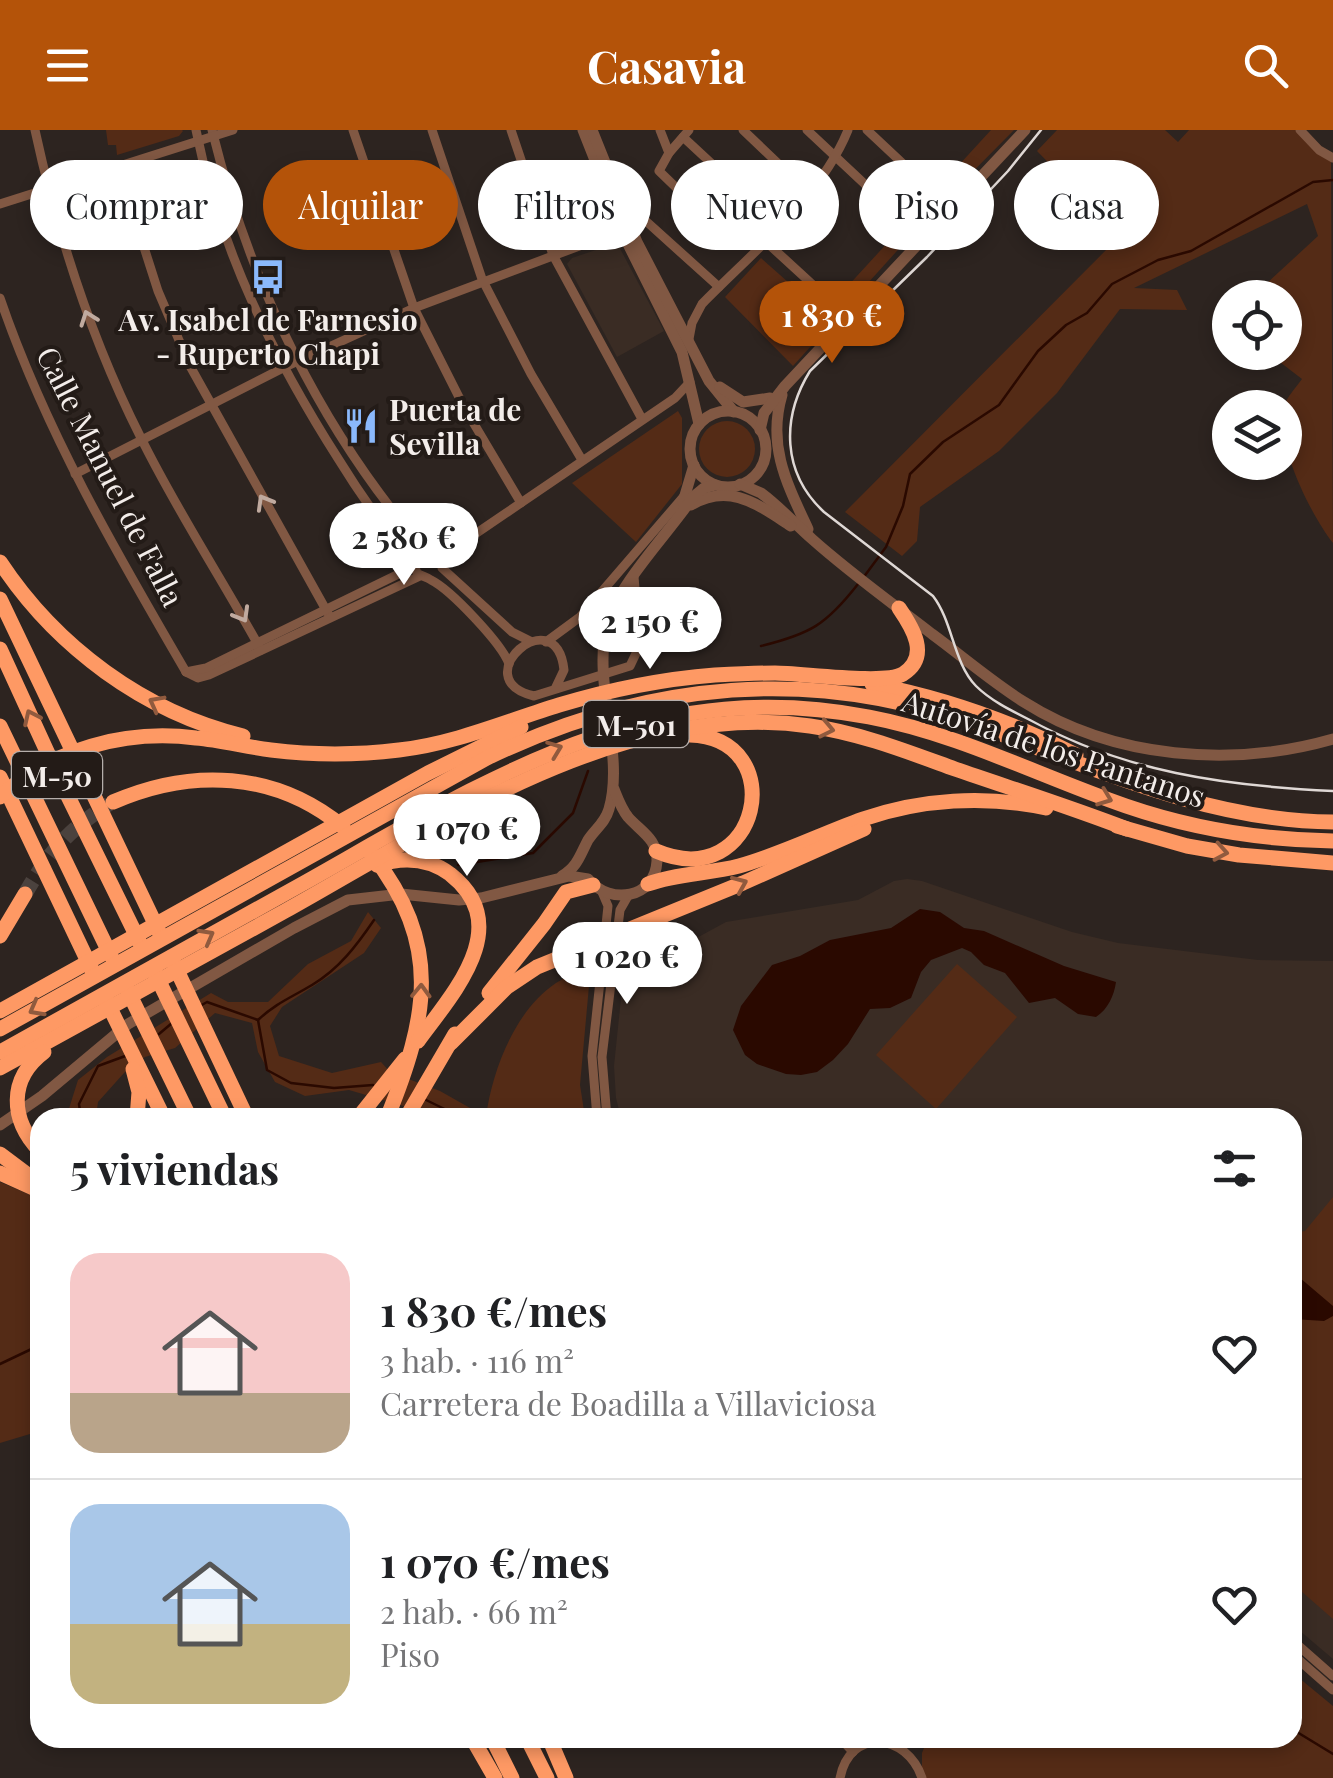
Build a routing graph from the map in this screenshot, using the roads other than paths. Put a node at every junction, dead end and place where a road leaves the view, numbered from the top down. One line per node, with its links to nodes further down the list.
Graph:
1 (34, 130): 21 (street)
2 (233, 130): 15 (street)
3 (353, 130): 46 (street)
4 (432, 130): 42 (street)
5 (511, 130): 41 (street)
6 (583, 130): 23 (street)
7 (592, 130): 24 (street)
8 (660, 130): 18 (street)
9 (742, 130): 26 (street)
10 (807, 130): 19 (street)
11 (848, 130): 19 (street)
12 (867, 130): 28 (street)
13 (1025, 130): 49 (street)
14 (1300, 130): 20 (street)
15 (213, 133): 17 (street); 51 (street)
16 (686, 133): 18 (street); 25 (street)
17 (197, 135): 22 (street); 52 (street)
18 (669, 154): 30 (street)
19 (835, 156): 27 (street); 29 (street)
20 (1333, 158)
21 (41, 160)
22 (133, 160)
23 (595, 160)
24 (604, 160)
25 (713, 160)
26 (774, 160)
27 (832, 160)
28 (899, 160)
29 (859, 179)
30 (671, 183)
31 (30, 194): 32 (street)
32 (0, 204)
33 (651, 226): 43 (street)
34 (66, 250): 64 (street, one-way to 34)
35 (145, 250): 59 (street)
36 (567, 250): 41 (street)
37 (632, 250): 54 (street)
38 (643, 250): 48 (street)
39 (754, 250): 43 (street)
40 (775, 250): 49 (street)
41 (553, 255): 42 (street); 61 (street)
42 (482, 279): 46 (street); 65 (street)
43 (719, 287): 45 (street)
44 (0, 298): 68 (street, Calle Manuel de Falla)
45 (702, 304): 47 (street); 50 (street)
46 (414, 308): 51 (street); 72 (street)
47 (692, 311): 48 (street); 50 (street)
48 (674, 312): 50 (street)
49 (850, 318): 55 (street)
50 (686, 334): 53 (street)
51 (298, 362): 52 (street); 77 (street)
52 (283, 368): 59 (street); 80 (street)
53 (703, 368): 57 (street); 60 (street)
54 (690, 382): 56 (street); 58 (street)
55 (785, 386): 57 (street); 63 (street); 76 (street)
56 (675, 398): 58 (street); 61 (street)
57 (770, 398): 60 (street)
58 (694, 399): 62 (street)
59 (209, 405): 64 (street); 84 (street, one-way to 59)
60 (738, 413): 62 (street); 63 (street)
61 (642, 419): 65 (street)
62 (699, 424): 67 (street)
63 (760, 430): 66 (street)
64 (141, 440): 68 (street); 87 (street, one-way to 87)
65 (582, 460): 72 (street)
66 (762, 464): 70 (street); 73 (street)
67 (694, 466): 69 (street); 71 (street)
68 (76, 474): 87 (street, Calle Manuel de Falla)
69 (715, 484): 70 (street); 74 (street)
70 (740, 484): 73 (street)
71 (687, 493): 75 (street); 86 (street)
72 (520, 503): 79 (street)
73 (776, 504): 76 (street)
74 (686, 508): 75 (street); 76 (street)
75 (673, 524): 81 (street)
76 (812, 539): 83 (street)
77 (427, 552): 79 (street); 80 (street)
78 (0, 562): 96 (highway, one-way to 78)
79 (441, 563): 80 (street); 85 (street)
80 (420, 571): 84 (street); 89 (street)
81 (634, 577): 91 (street); 99 (street)
82 (0, 599): 124 (highway)
83 (899, 608): 90 (highway); 95 (street)
84 (327, 613): 87 (street)
85 (530, 641): 86 (street); 89 (street)
86 (546, 642): 91 (street)
87 (259, 646)
88 (0, 649): 129 (highway, M-50, one-way to 88)
89 (509, 664): 91 (street)
90 (828, 676): 92 (highway); 98 (highway)
91 (555, 688)
92 (614, 692): 96 (highway); 119 (highway)
93 (0, 726): 128 (highway, M-50)
94 (661, 736): 106 (highway, one-way to 106); 108 (highway); 111 (highway)
95 (1333, 739)
96 (316, 752): 100 (highway)
97 (0, 778): 117 (highway)
98 (1113, 778): 103 (highway, Autovía de los Pantanos / M-501); 120 (highway, Autovía de los Pantanos / M-501, one-way to 120)
99 (614, 789): 104 (street); 105 (street)
100 (0, 798)
101 (958, 801): 106 (highway); 113 (highway); 122 (highway, one-way to 101)
102 (113, 802): 133 (highway, one-way to 102)
103 (1333, 822)
104 (602, 827): 105 (street); 109 (street)
105 (638, 827): 108 (street)
106 (1127, 828): 110 (highway, one-way to 110)
107 (1333, 842): 123 (highway, Autovía de los Pantanos / M-501, one-way to 107)
108 (656, 850): 113 (street)
109 (582, 856): 112 (street); 114 (street)
110 (1333, 863)
111 (354, 872): 121 (highway); 132 (highway)
112 (553, 880): 114 (street); 137 (street)
113 (648, 884): 116 (street)
114 (594, 886): 116 (street); 122 (highway); 135 (street)
115 (25, 894): 118 (highway)
116 (628, 896): 136 (street)
117 (71, 928): 126 (highway); 127 (highway)
118 (0, 936)
119 (0, 1011)
120 (0, 1029)
121 (71, 1031): 125 (highway); 138 (highway)
122 (450, 1043): 134 (highway)
123 (0, 1052)
124 (221, 1060): 130 (highway); 131 (highway)
125 (0, 1068)
126 (138, 1108)
127 (159, 1108)
128 (185, 1108)
129 (219, 1108)
130 (243, 1108)
131 (253, 1108)
132 (366, 1108)
133 (391, 1108)
134 (411, 1108)
135 (595, 1108)
136 (605, 1108)
137 (0, 1125)
138 (30, 1141)
139 (0, 1154): 141 (highway)
140 (0, 1174): 142 (highway)
141 (30, 1180)
142 (30, 1184)
143 (1302, 1649): 145 (street)
144 (1302, 1663): 146 (street)
145 (1333, 1676)
146 (1333, 1690)
147 (478, 1748): 155 (highway)
148 (497, 1748): 156 (highway)
149 (532, 1748): 157 (highway)
150 (552, 1748): 158 (highway)
151 (849, 1748): 154 (street)
152 (860, 1748): 154 (street)
153 (905, 1748): 160 (street)
154 (853, 1752): 159 (street)
155 (495, 1778)
156 (512, 1778)
157 (547, 1778)
158 (566, 1778)
159 (840, 1778)
160 (922, 1778)

